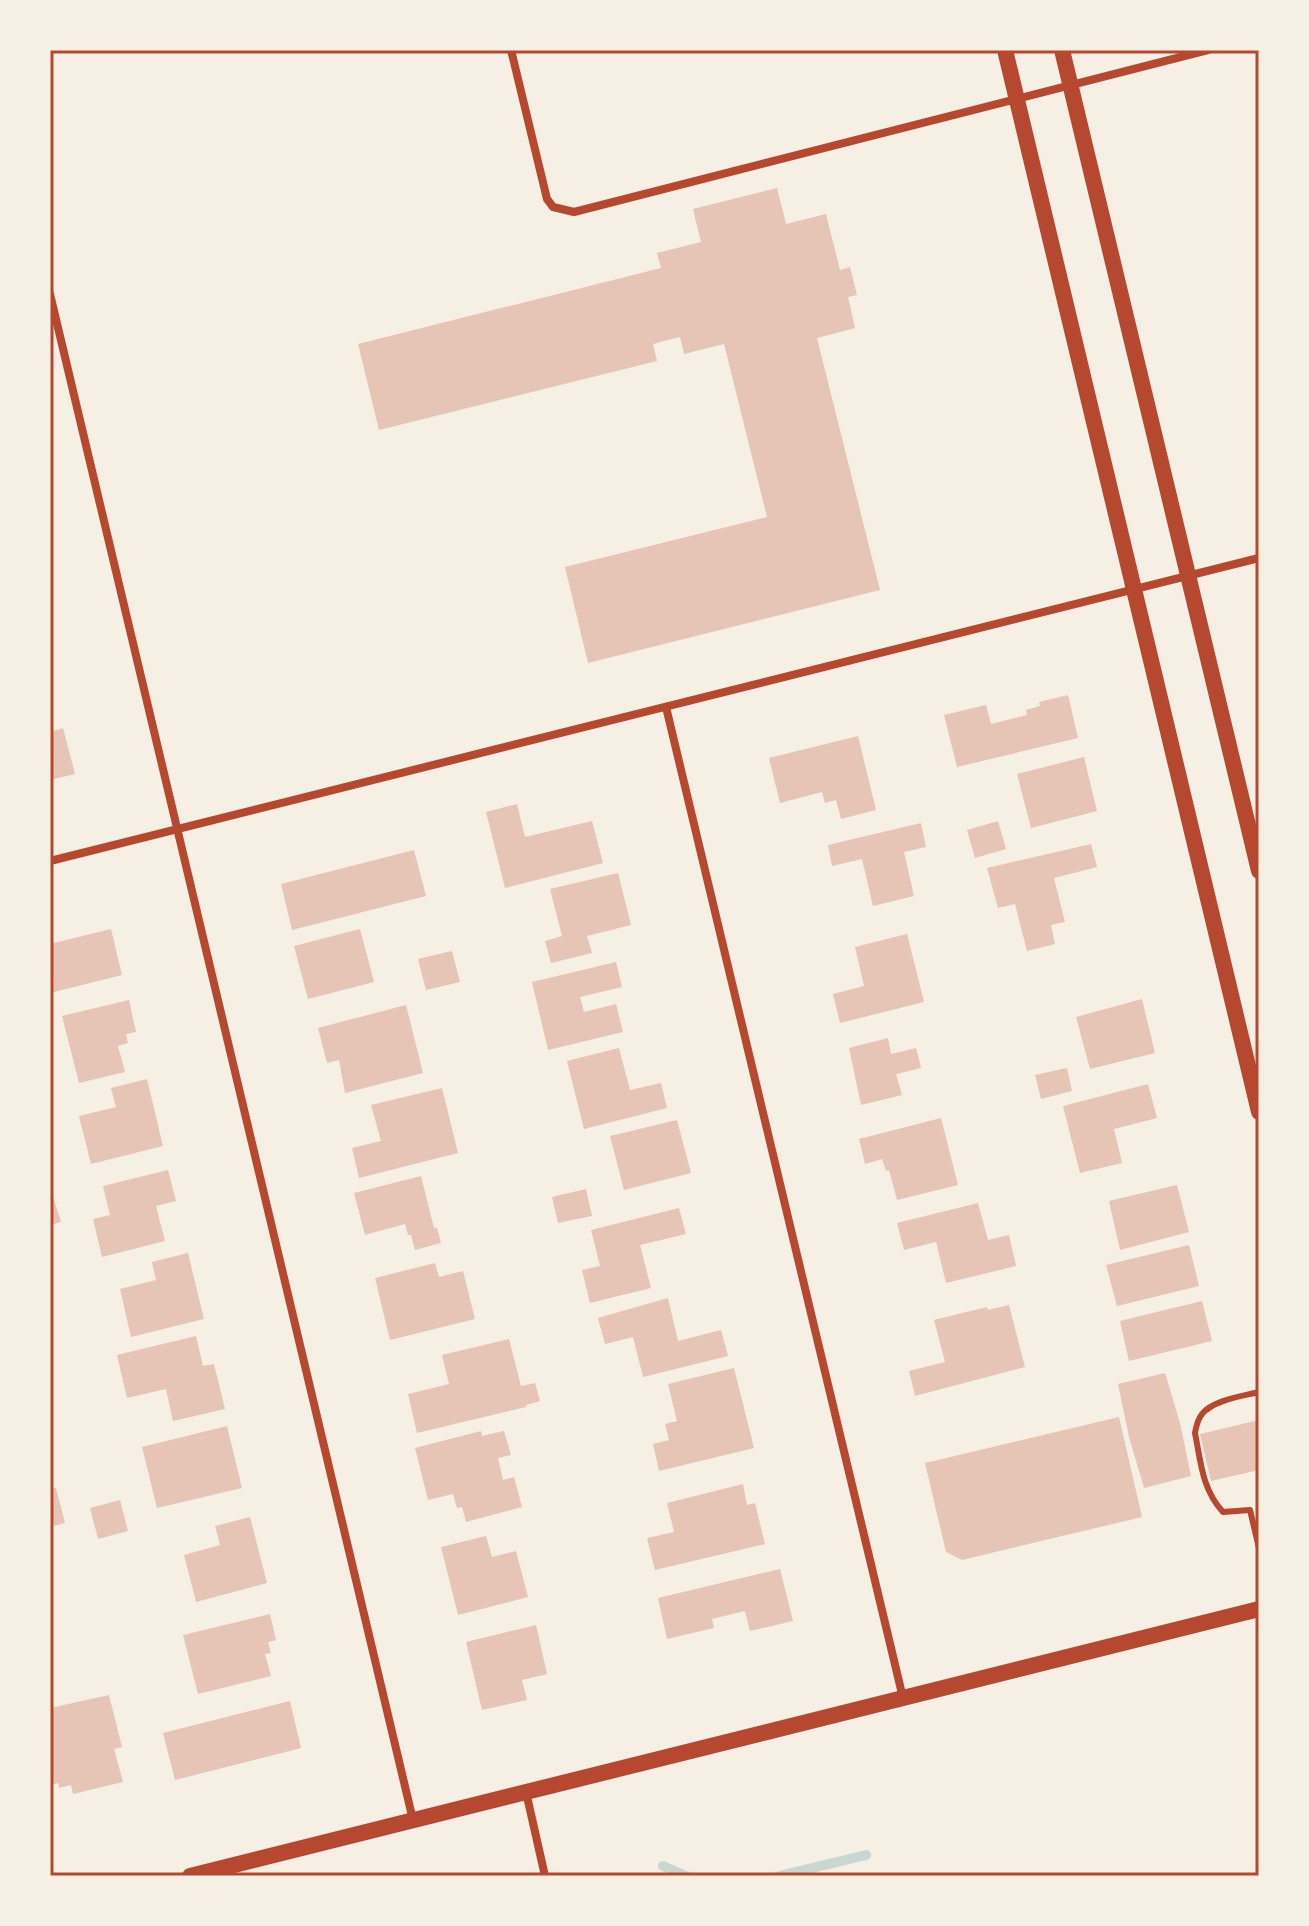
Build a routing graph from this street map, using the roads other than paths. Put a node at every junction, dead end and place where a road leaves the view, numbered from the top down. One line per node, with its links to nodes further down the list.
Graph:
1 (511, 50): 6 (street)
2 (1005, 50): 6 (main road)
3 (1062, 50): 5 (main road)
4 (1208, 50): 5 (street)
5 (1071, 85): 6 (street); 9 (main road)
6 (1017, 99): 10 (main road)
7 (50, 294): 12 (street)
8 (1259, 558): 9 (street)
9 (1189, 577): 10 (street); 14 (main road)
10 (1135, 590): 11 (street); 15 (main road)
11 (666, 707): 12 (street); 22 (street)
12 (177, 829): 13 (street); 24 (street)
13 (50, 861)
14 (1259, 871)
15 (1256, 1081): 16 (main road)
16 (1259, 1112)
17 (1259, 1392): 19 (lane)
18 (1259, 1506): 19 (lane)
19 (1250, 1510): 20 (lane)
20 (1259, 1548)
21 (1259, 1609): 22 (main road)
22 (903, 1698): 23 (main road)
23 (526, 1792): 24 (main road); 26 (street)
24 (413, 1820): 25 (main road)
25 (190, 1876)
26 (545, 1876)

